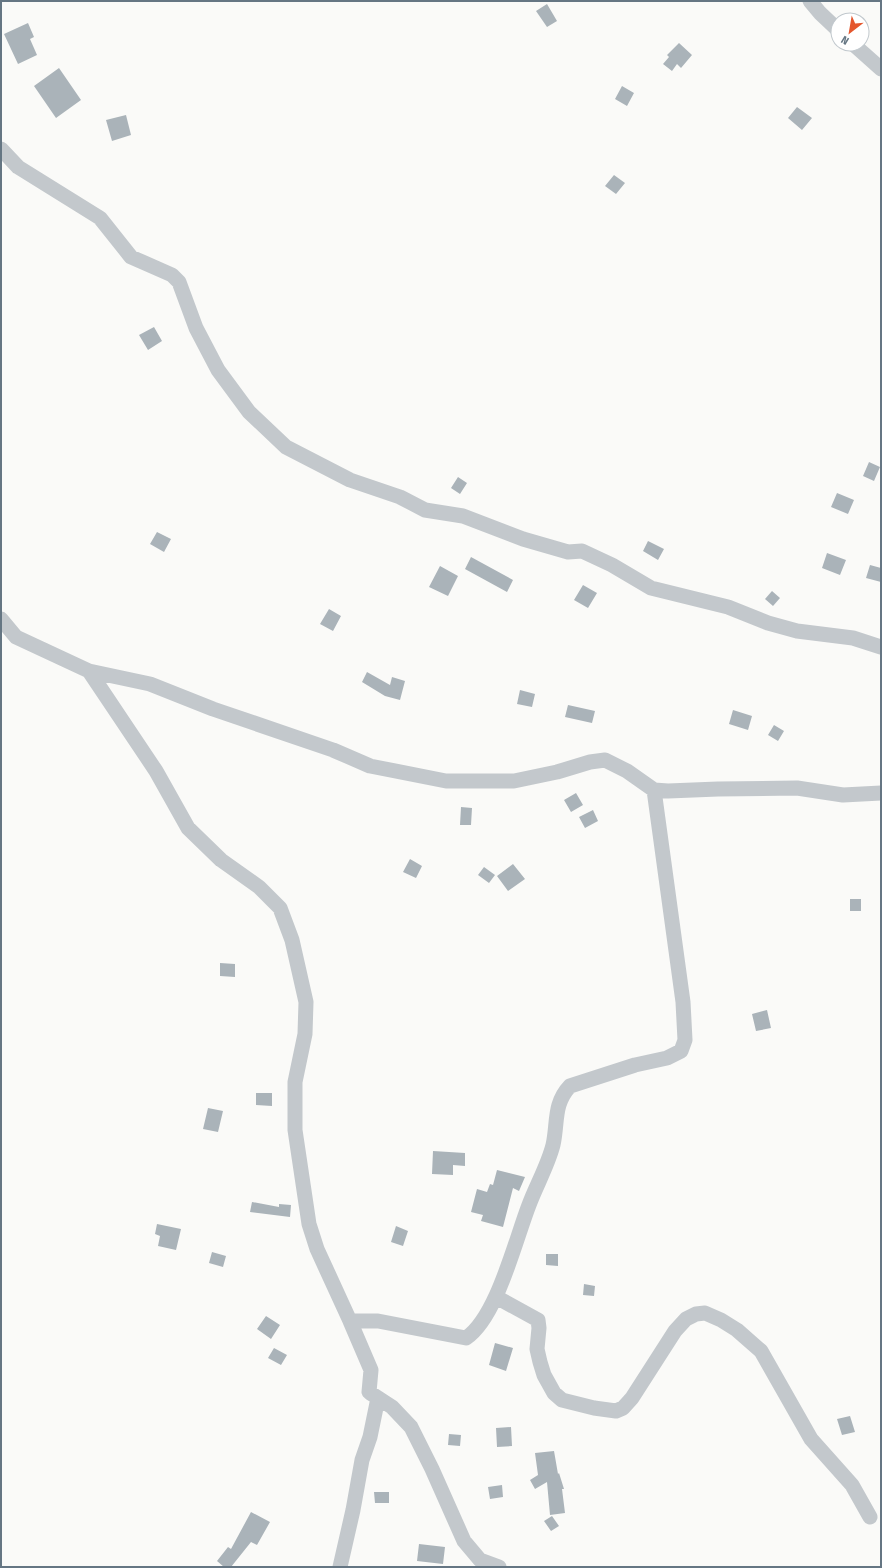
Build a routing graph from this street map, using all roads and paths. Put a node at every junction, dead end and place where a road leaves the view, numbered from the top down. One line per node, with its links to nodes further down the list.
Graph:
1 (810, 1): 2 (street)
2 (830, 22)
3 (862, 52): 4 (street)
4 (881, 70)
5 (1, 149): 7 (street)
6 (1, 619): 8 (street)
7 (881, 647)
8 (89, 671): 9 (street); 12 (street)
9 (654, 790): 10 (street); 11 (street)
10 (881, 793)
11 (496, 1297): 12 (street); 14 (street)
12 (350, 1321): 13 (street)
13 (369, 1392): 15 (street); 16 (street)
14 (870, 1517)
15 (340, 1567)
16 (499, 1567)

